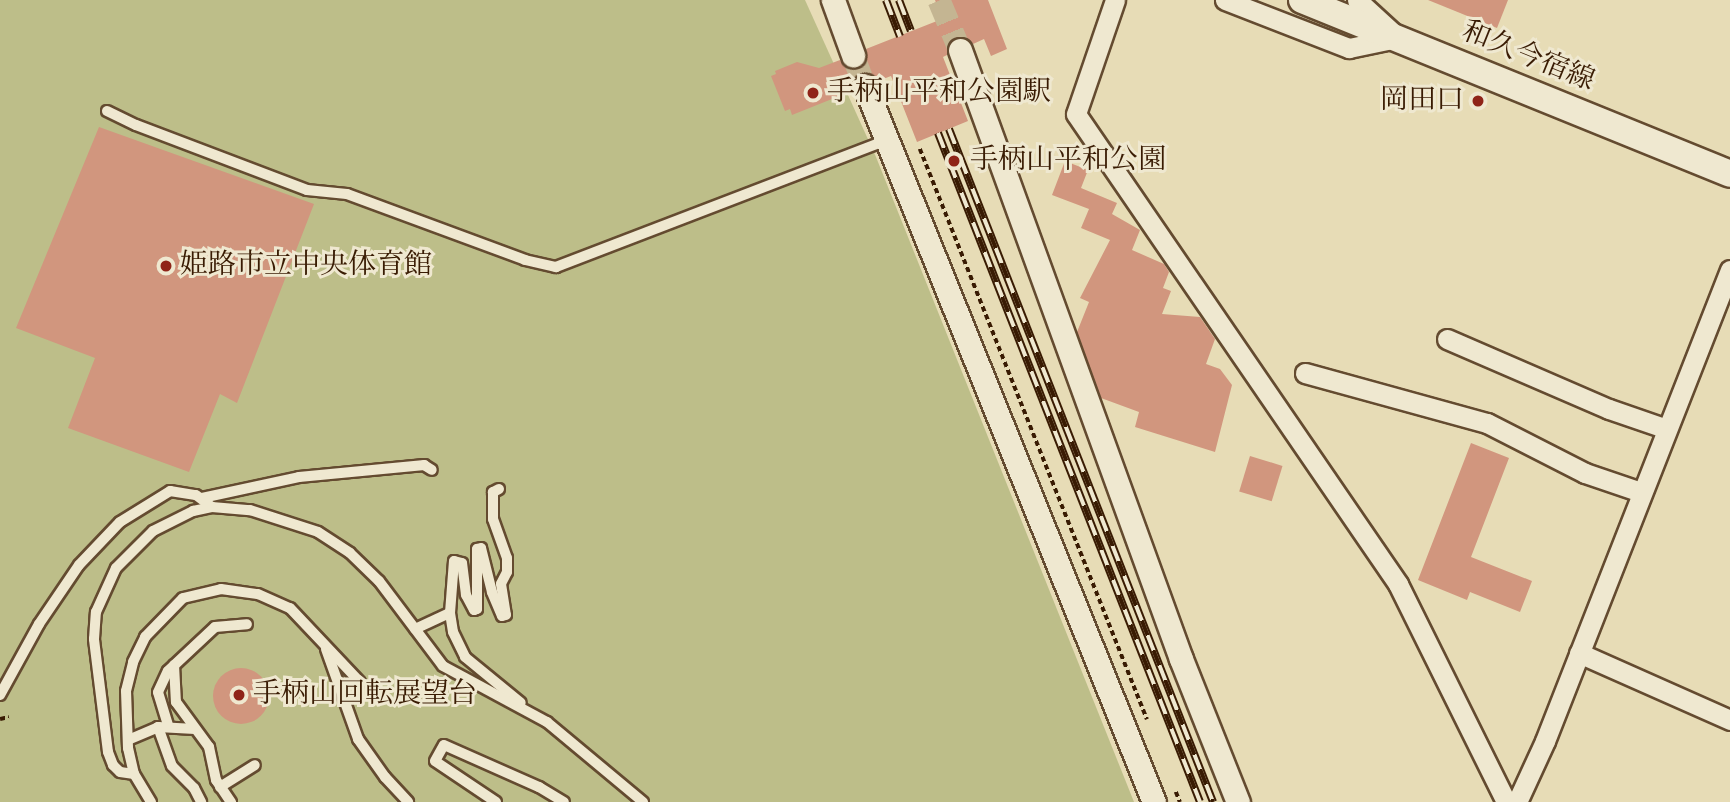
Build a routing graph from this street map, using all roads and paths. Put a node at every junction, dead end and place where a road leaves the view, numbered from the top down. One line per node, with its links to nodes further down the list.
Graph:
1 (833, 0): 8 (street)
2 (1115, 0): 53 (street)
3 (1225, 0): 6 (street)
4 (1302, 0): 6 (main road, 和久今宿線)
5 (1357, 0): 6 (street)
6 (1398, 37): 13 (main road, 和久今宿線)
7 (960, 50): 52 (street)
8 (853, 55)
9 (865, 86): 11 (street)
10 (107, 111): 11 (lane)
11 (879, 144): 50 (street)
12 (920, 149): 35 (path)
13 (1730, 174)
14 (1730, 270): 17 (street)
15 (1447, 340): 17 (street)
16 (1305, 373): 20 (street)
17 (1667, 429): 20 (street)
18 (432, 470): 21 (lane)
19 (499, 489): 23 (lane)
20 (1641, 492): 27 (street)
21 (202, 498): 22 (lane); 30 (lane)
22 (212, 507): 25 (lane); 40 (lane)
23 (450, 613): 25 (lane); 34 (lane)
24 (247, 624): 28 (lane)
25 (415, 629): 34 (lane)
26 (325, 645): 29 (lane); 38 (lane); 46 (lane)
27 (1579, 653): 33 (street); 54 (street)
28 (174, 664): 36 (lane); 37 (lane)
29 (360, 682)
30 (0, 695)
31 (9, 717): 32 (path)
32 (0, 719)
33 (1730, 720)
34 (547, 722): 49 (lane)
35 (1149, 725)
36 (163, 726): 37 (lane); 38 (lane); 44 (lane)
37 (195, 729): 41 (lane)
38 (128, 740): 40 (lane)
39 (255, 765): 41 (lane)
40 (134, 774): 43 (lane)
41 (220, 787): 45 (lane)
42 (1175, 789): 51 (path)
43 (151, 802)
44 (201, 802)
45 (231, 802)
46 (408, 802)
47 (496, 802): 48 (lane)
48 (564, 802)
49 (643, 802)
50 (1154, 802)
51 (1180, 802)
52 (1238, 802)
53 (1506, 802)
54 (1517, 802)

